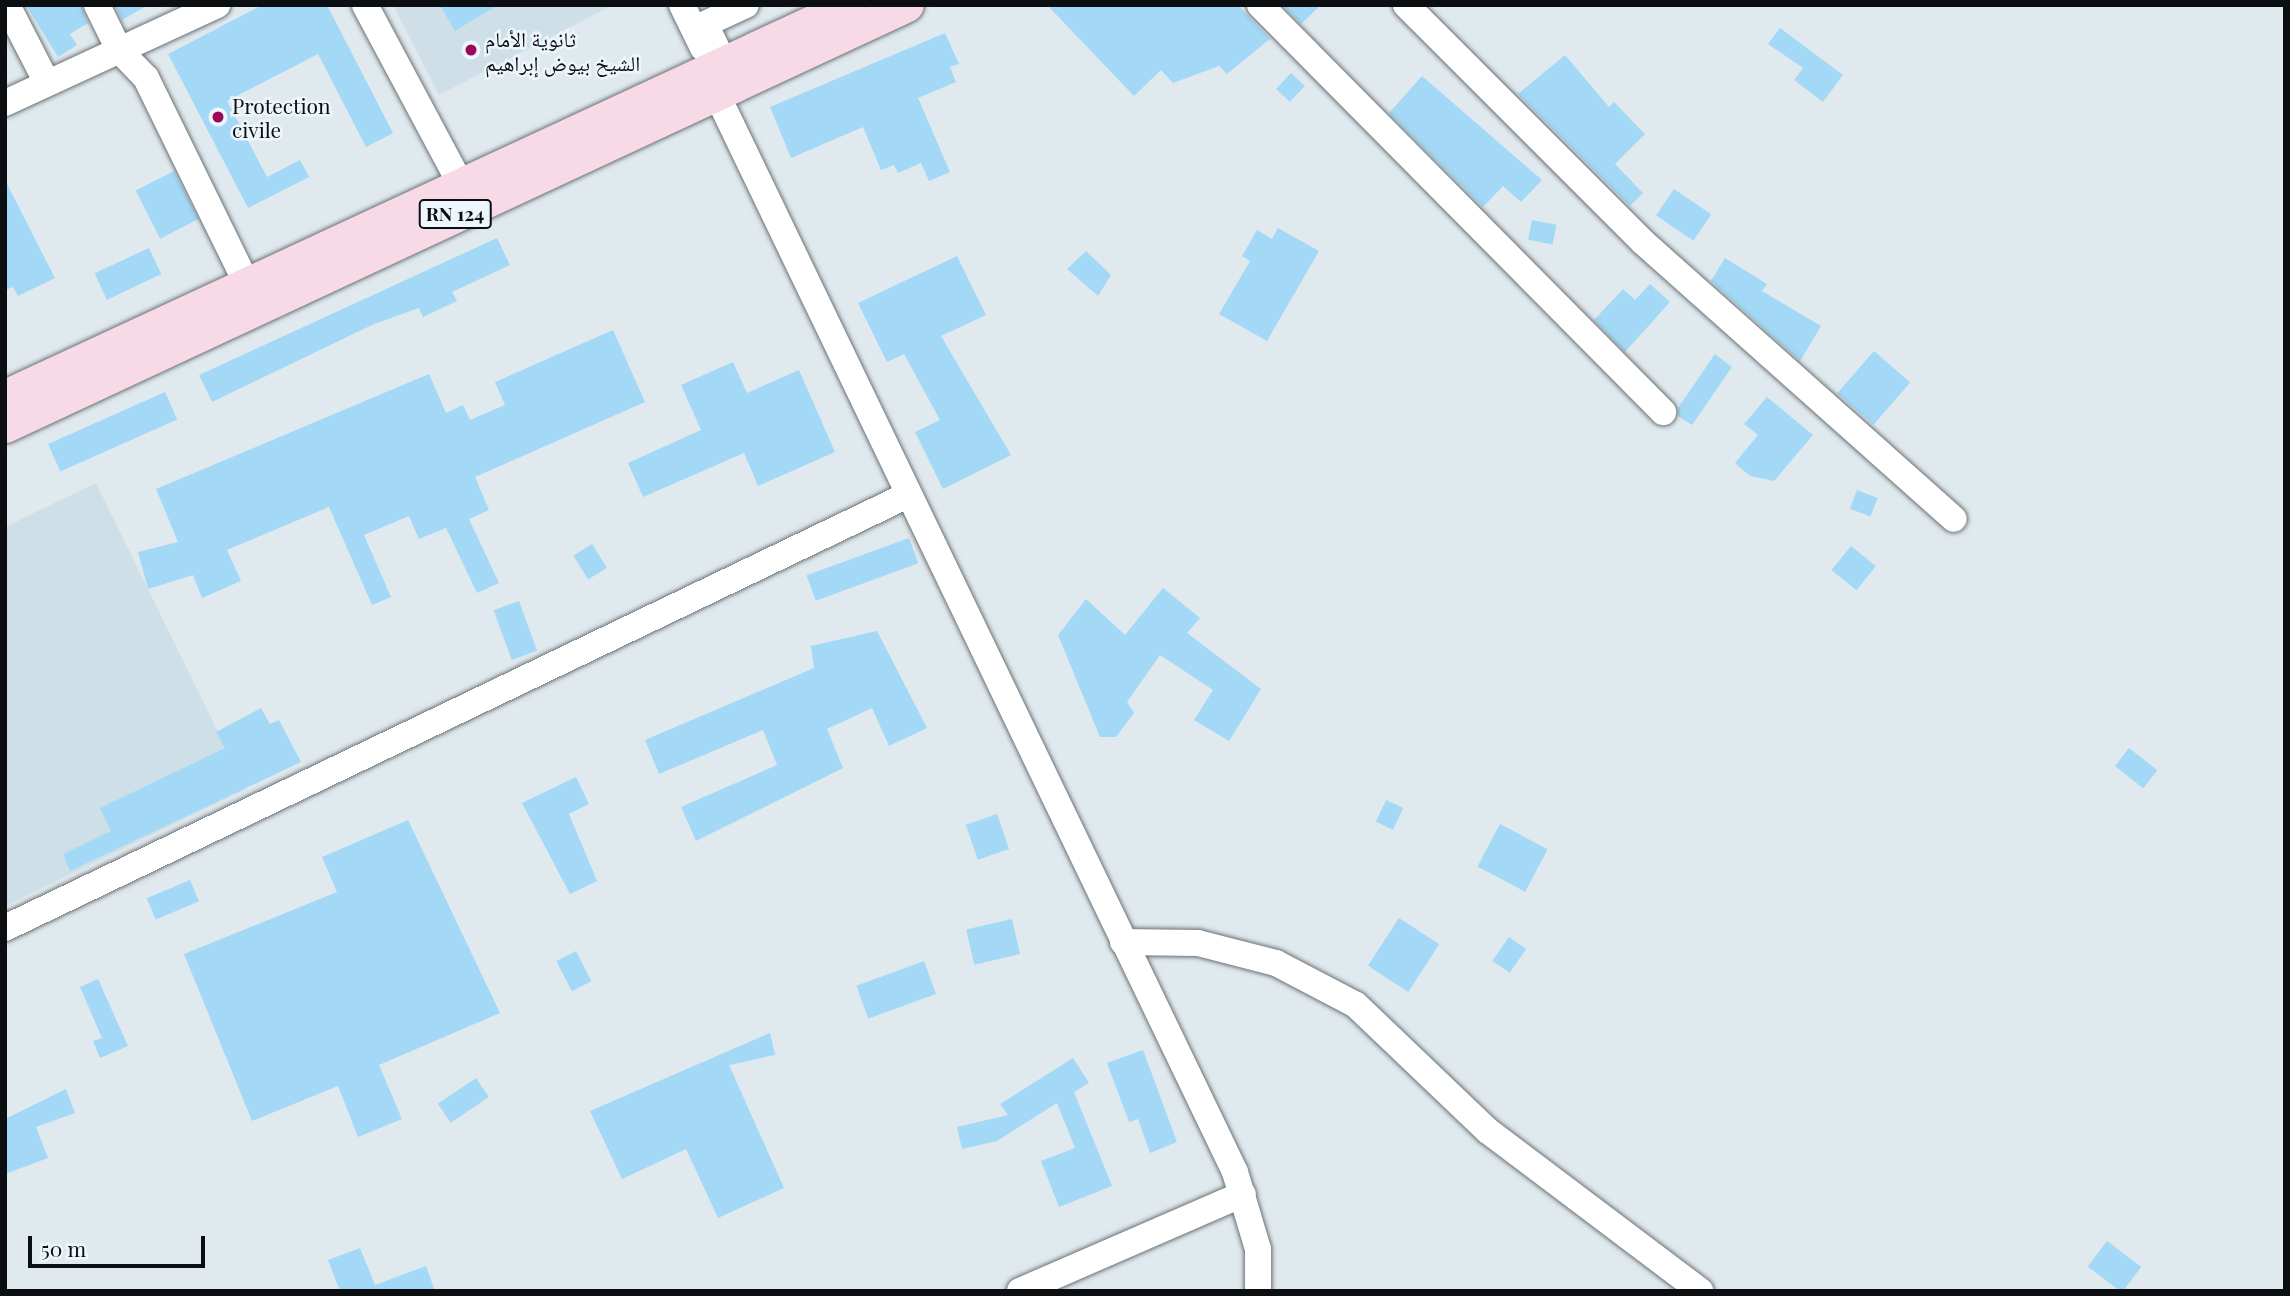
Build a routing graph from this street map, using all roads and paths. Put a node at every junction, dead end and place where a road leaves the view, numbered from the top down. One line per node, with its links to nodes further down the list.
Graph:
1 (7, 5): 13 (street)
2 (97, 5): 11 (street)
3 (217, 5): 11 (street)
4 (365, 5): 15 (street)
5 (682, 5): 12 (street)
6 (746, 5): 12 (street)
7 (848, 5): 12 (main road, RN 124)
8 (906, 5): 12 (main road, RN 124)
9 (1260, 5): 18 (street)
10 (1406, 5): 21 (street)
11 (119, 50): 13 (street); 16 (street)
12 (715, 73): 15 (main road, RN 124); 19 (main road, RN 124); 20 (street)
13 (46, 81): 14 (street)
14 (5, 103)
15 (461, 185): 16 (main road, RN 124)
16 (247, 284): 17 (main road, RN 124)
17 (5, 396)
18 (1663, 412)
19 (5, 426)
20 (906, 496): 22 (street); 23 (street)
21 (1954, 519)
22 (5, 928)
23 (1123, 942): 24 (street); 27 (street)
24 (1242, 1194): 25 (street); 26 (street)
25 (1020, 1291)
26 (1258, 1291)
27 (1700, 1291)

